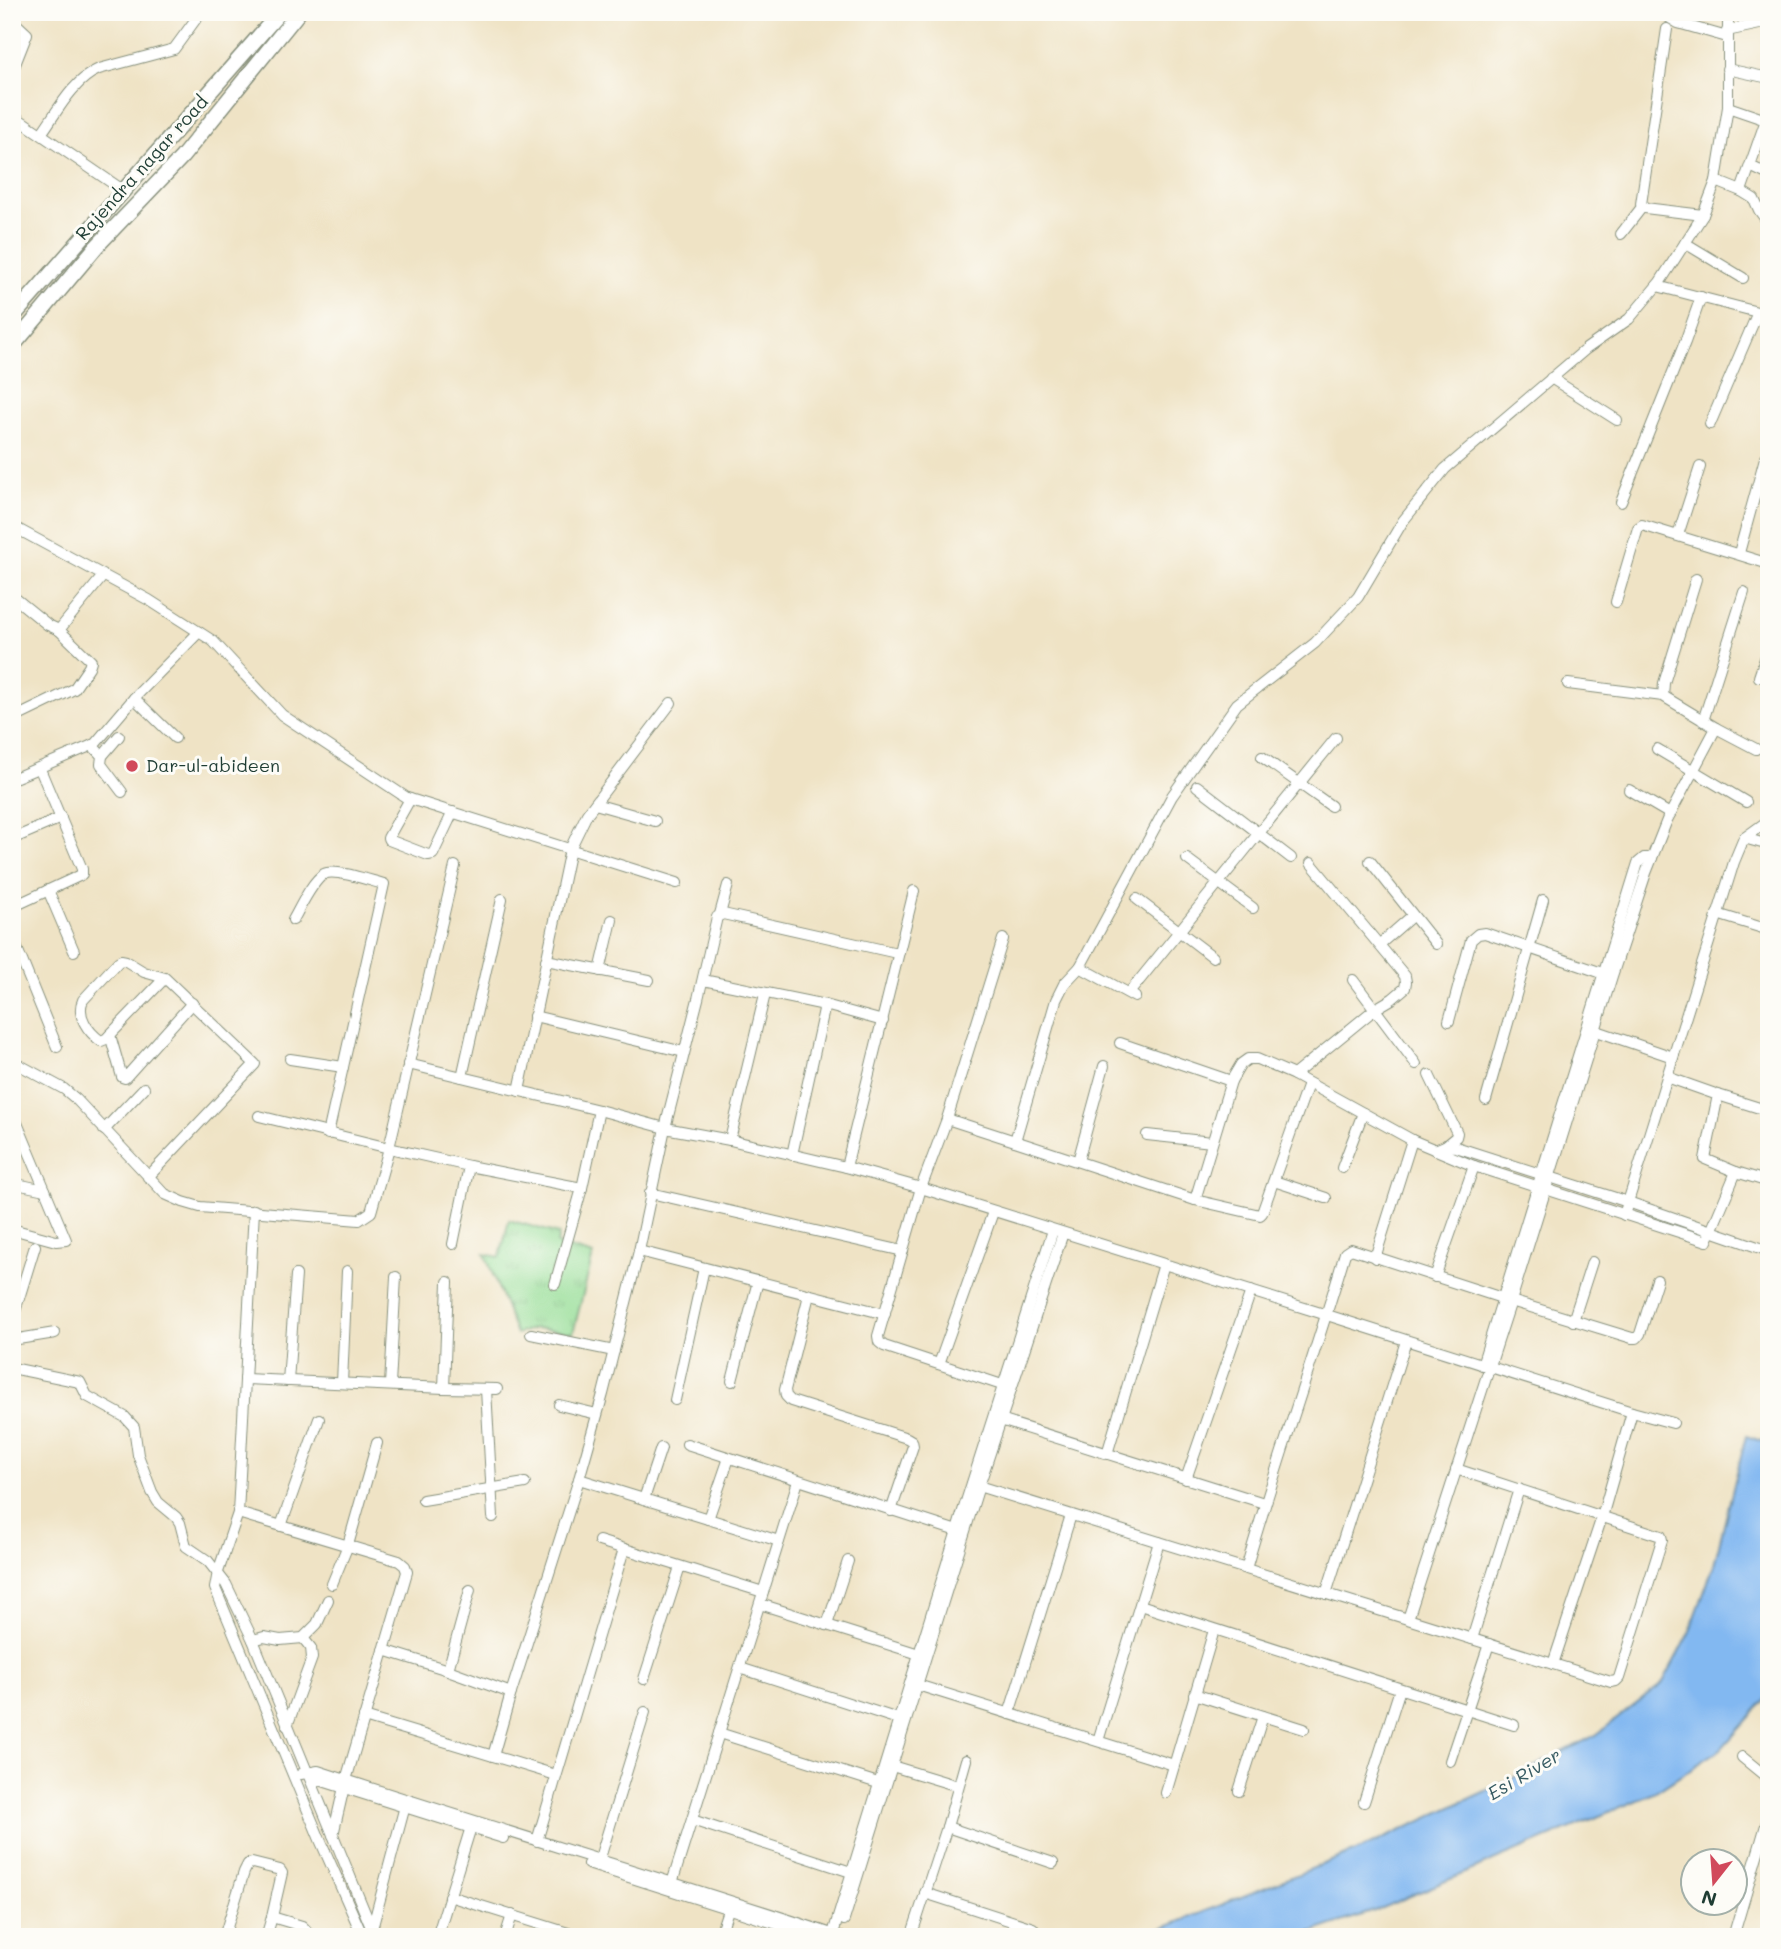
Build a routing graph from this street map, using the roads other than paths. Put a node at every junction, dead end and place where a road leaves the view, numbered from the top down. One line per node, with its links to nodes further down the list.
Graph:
1 (201, 12): 16 (street)
2 (299, 12): 6 (main road, Rajendra nagar road)
3 (1660, 12): 9 (street)
4 (1728, 12): 9 (street)
5 (12, 20): 11 (street)
6 (280, 20): 20 (main road, Rajendra nagar road); 32 (main road, Rajendra nagar road)
7 (1769, 22): 9 (street)
8 (1667, 29): 22 (street)
9 (1727, 34): 10 (street)
10 (1727, 69): 12 (street); 13 (street)
11 (12, 72)
12 (1769, 78)
13 (1728, 107): 17 (street); 19 (street)
14 (15, 115): 15 (street); 16 (street)
15 (12, 132)
16 (41, 134): 20 (street)
17 (1750, 166): 18 (street); 21 (street)
18 (1769, 174)
19 (1716, 181): 21 (street); 23 (street)
20 (124, 191): 31 (main road, Rajendra nagar road)
21 (1741, 191): 24 (street)
22 (1642, 207): 23 (street); 25 (street)
23 (1703, 215): 26 (street)
24 (1769, 224)
25 (1620, 234)
26 (1685, 243): 27 (street); 28 (street)
27 (1743, 278)
28 (1657, 286): 29 (street); 33 (street)
29 (1701, 297): 30 (street); 38 (street)
30 (1764, 314): 35 (street)
31 (12, 318)
32 (12, 347)
33 (1551, 378): 34 (street); 119 (street)
34 (1618, 420)
35 (1710, 424)
36 (1765, 458): 41 (street)
37 (1700, 467): 40 (street)
38 (1621, 502)
39 (12, 526): 43 (street)
40 (1678, 535): 41 (street); 47 (street)
41 (1739, 553): 42 (street)
42 (1769, 564)
43 (103, 576): 48 (street); 49 (street)
44 (1696, 579): 53 (street)
45 (1744, 592): 57 (street)
46 (16, 599): 48 (street)
47 (1616, 602)
48 (59, 630): 56 (street)
49 (199, 632): 54 (street); 75 (street)
50 (1769, 647): 51 (street)
51 (1759, 677)
52 (1568, 684): 53 (street)
53 (1663, 696): 57 (street)
54 (134, 698): 60 (street); 62 (street)
55 (671, 702): 76 (street)
56 (12, 719)
57 (1703, 721): 58 (street)
58 (1716, 728): 64 (street); 68 (street)
59 (119, 736): 65 (street)
60 (175, 738)
61 (1336, 738): 70 (street)
62 (92, 745): 65 (street); 67 (street)
63 (1657, 749): 68 (street)
64 (1756, 749)
65 (102, 756): 73 (street)
66 (1262, 757): 70 (street)
67 (40, 769): 69 (street); 80 (street)
68 (1693, 769): 74 (street); 79 (street)
69 (12, 779)
70 (1299, 783): 77 (street); 83 (street)
71 (1197, 786): 83 (street)
72 (1629, 790): 79 (street)
73 (122, 792)
74 (1746, 802)
75 (416, 803): 78 (street); 78 (street)
76 (595, 804): 82 (street); 87 (street)
77 (1331, 806)
78 (453, 812): 87 (street)
79 (1670, 814): 121 (street)
80 (61, 818): 85 (street); 96 (street)
81 (1769, 820): 84 (street)
82 (655, 821)
83 (1258, 833): 88 (street); 93 (street)
84 (1744, 838): 86 (street); 104 (street)
85 (12, 839)
86 (1769, 845)
87 (570, 849): 94 (street); 118 (street)
88 (1292, 858)
89 (1187, 859): 93 (street)
90 (1370, 861): 105 (street)
91 (1311, 863): 112 (street)
92 (455, 866): 141 (street)
93 (1219, 882): 102 (street); 109 (street)
94 (677, 883)
95 (728, 885): 103 (street)
96 (48, 890): 101 (street); 115 (street)
97 (914, 891): 116 (street)
98 (502, 899): 147 (street)
99 (1137, 899): 109 (street)
100 (1543, 900): 114 (street)
101 (12, 906)
102 (1253, 908)
103 (720, 914): 116 (street); 124 (street)
104 (1717, 914): 108 (street); 138 (street)
105 (1412, 916): 112 (street); 113 (street)
106 (293, 920): 144 (street)
107 (612, 920): 120 (street)
108 (1769, 930)
109 (1179, 931): 117 (street); 119 (street)
110 (12, 936): 136 (street)
111 (1003, 939): 160 (street)
112 (1380, 944): 129 (street)
113 (1436, 944)
114 (1530, 947): 121 (street); 132 (street); 154 (street)
115 (74, 951)
116 (897, 953): 131 (street)
117 (1213, 957)
118 (546, 960): 120 (street); 130 (street)
119 (1080, 967): 167 (street)
120 (600, 971): 123 (street)
121 (1607, 974): 133 (street)
122 (165, 978): 127 (street); 134 (street); 134 (street)
123 (649, 980)
124 (703, 980): 126 (street); 137 (street)
125 (1353, 980): 129 (street)
126 (765, 994): 128 (street); 165 (street)
127 (192, 1003): 134 (street); 178 (street)
128 (825, 1005): 131 (street); 171 (street)
129 (1375, 1009): 142 (street); 145 (street)
130 (534, 1016): 137 (street); 152 (street)
131 (883, 1021): 175 (street)
132 (1449, 1021)
133 (1591, 1028): 138 (street); 179 (street)
134 (110, 1035)
135 (1121, 1043): 149 (street)
136 (57, 1047)
137 (684, 1052): 161 (street)
138 (1673, 1057): 148 (street)
139 (290, 1059): 144 (street)
140 (12, 1061): 162 (street)
141 (408, 1064): 147 (street); 169 (street)
142 (1416, 1064)
143 (1104, 1066): 172 (street)
144 (343, 1067): 163 (street)
145 (1294, 1075): 149 (street); 150 (street)
146 (1429, 1075): 170 (street)
147 (462, 1077): 152 (street)
148 (1667, 1077): 153 (street); 190 (street)
149 (1231, 1081): 168 (street)
150 (1308, 1084): 158 (street); 180 (street)
151 (144, 1088): 162 (street)
152 (519, 1091): 155 (street)
153 (1718, 1095): 157 (street); 177 (street)
154 (1486, 1100)
155 (599, 1110): 161 (street); 183 (street)
156 (12, 1111): 186 (street)
157 (1769, 1111)
158 (1363, 1113): 166 (street); 176 (street)
159 (259, 1116): 163 (street)
160 (947, 1119): 167 (street); 184 (street)
161 (665, 1128): 165 (street); 187 (street)
162 (104, 1130): 178 (street)
163 (328, 1134): 169 (street)
164 (1147, 1135): 168 (street)
165 (730, 1140): 171 (street)
166 (1412, 1140): 170 (street); 202 (street)
167 (1015, 1141): 172 (street)
168 (1212, 1142): 189 (street)
169 (388, 1148): 173 (street); 191 (street)
170 (1439, 1148): 174 (street); 179 (street)
171 (792, 1155): 175 (street)
172 (1078, 1161): 189 (street)
173 (469, 1166): 183 (street); 197 (street)
174 (1474, 1166): 185 (street); 209 (street)
175 (846, 1167): 184 (street)
176 (1342, 1168)
177 (1736, 1172): 181 (street); 195 (street)
178 (148, 1177): 191 (street)
179 (1545, 1177): 185 (street); 190 (street)
180 (1274, 1181): 188 (street); 189 (street)
181 (1769, 1182)
182 (12, 1183): 186 (street)
183 (582, 1188): 213 (street)
184 (921, 1188): 192 (street); 200 (street)
185 (1541, 1188): 193 (street); 216 (street)
186 (45, 1190): 194 (street)
187 (650, 1193): 199 (street); 200 (street)
188 (1326, 1198)
189 (1195, 1200)
190 (1628, 1202): 193 (street); 195 (street)
191 (254, 1210): 229 (street)
192 (993, 1212): 196 (street); 226 (street)
193 (1624, 1215): 195 (street)
194 (12, 1229)
195 (1711, 1231): 201 (street)
196 (1058, 1232): 204 (street); 234 (street)
197 (453, 1244)
198 (35, 1246): 219 (street)
199 (639, 1251): 205 (street); 225 (street)
200 (903, 1251): 217 (street)
201 (1769, 1251)
202 (1375, 1258): 209 (street); 218 (street)
203 (1592, 1262): 220 (street)
204 (1164, 1264): 214 (street); 246 (street)
205 (704, 1268): 211 (street); 236 (street)
206 (348, 1271): 232 (street)
207 (296, 1275): 230 (street)
208 (396, 1277): 233 (street)
209 (1436, 1277): 216 (street)
210 (1657, 1280): 220 (street)
211 (758, 1281): 215 (street); 231 (street)
212 (448, 1282): 235 (street)
213 (555, 1284)
214 (1251, 1291): 218 (street); 250 (street)
215 (809, 1295): 217 (street); 259 (street)
216 (1506, 1300): 220 (street); 227 (street)
217 (885, 1314): 226 (street)
218 (1327, 1315): 224 (street); 258 (street)
219 (12, 1321)
220 (1573, 1321)
221 (55, 1333): 223 (street)
222 (531, 1334): 225 (street)
223 (12, 1340)
224 (1406, 1341): 227 (street); 279 (street)
225 (614, 1352): 239 (street)
226 (939, 1364): 234 (street)
227 (1485, 1366): 238 (street); 248 (street)
228 (12, 1368): 275 (street)
229 (245, 1379): 230 (street); 260 (street)
230 (288, 1381): 232 (street)
231 (732, 1381)
232 (342, 1383): 233 (street)
233 (390, 1385): 235 (street)
234 (1007, 1386): 241 (street)
235 (444, 1388): 254 (street)
236 (675, 1401)
237 (559, 1405): 239 (street)
238 (1632, 1412): 242 (street); 263 (street)
239 (597, 1414): 249 (street)
240 (319, 1419): 265 (street)
241 (997, 1419): 246 (street); 253 (street)
242 (1673, 1423)
243 (377, 1443): 270 (street)
244 (687, 1444): 247 (street)
245 (660, 1448): 256 (street)
246 (1107, 1454): 250 (street)
247 (729, 1458): 251 (street); 264 (street)
248 (1456, 1469): 255 (street); 283 (street)
249 (579, 1479): 256 (street); 298 (street)
250 (1186, 1479): 258 (street)
251 (798, 1481): 259 (street); 268 (street)
252 (525, 1483): 254 (street)
253 (975, 1485): 261 (street); 266 (street); 296 (street)
254 (492, 1489): 257 (street); 262 (street)
255 (1519, 1489): 263 (street); 287 (street)
256 (644, 1499): 264 (street)
257 (423, 1500)
258 (1264, 1503): 274 (street)
259 (891, 1511): 266 (street)
260 (238, 1514): 265 (street); 275 (street)
261 (1071, 1515): 269 (street); 302 (street)
262 (493, 1517)
263 (1602, 1517): 292 (street); 292 (street)
264 (708, 1519): 268 (street)
265 (281, 1526): 270 (street)
266 (957, 1531): 291 (street)
267 (599, 1541): 271 (street)
268 (779, 1541): 278 (street)
269 (1159, 1542): 274 (street); 282 (street)
270 (348, 1545): 276 (street); 290 (street)
271 (624, 1549): 273 (street); 318 (street)
272 (848, 1561): 284 (street)
273 (680, 1566): 278 (street); 295 (street)
274 (1246, 1569): 279 (street)
275 (218, 1572): 288 (street); 319 (street)
276 (332, 1584)
277 (470, 1590): 294 (street)
278 (763, 1592): 281 (street)
279 (1326, 1594): 283 (street)
280 (328, 1600): 286 (street)
281 (760, 1604): 284 (street); 293 (street)
282 (1139, 1605): 285 (street); 310 (street)
283 (1408, 1619): 287 (street)
284 (827, 1625): 291 (street)
285 (1214, 1630): 297 (street); 299 (street)
286 (303, 1639): 288 (street); 307 (street)
287 (1472, 1639): 289 (street)
288 (253, 1640): 307 (street)
289 (1489, 1644): 292 (street); 300 (street)
290 (384, 1650): 294 (street); 304 (street)
291 (919, 1654): 296 (street)
292 (1553, 1664)
293 (740, 1668): 305 (street); 309 (street)
294 (448, 1670): 298 (street)
295 (644, 1679)
296 (913, 1684): 302 (street); 305 (street); 316 (street)
297 (1400, 1689): 300 (street); 326 (street)
298 (511, 1693): 311 (street)
299 (1194, 1694): 303 (street); 315 (street)
300 (1466, 1710): 306 (street); 314 (street)
301 (645, 1712): 334 (street)
302 (1009, 1714): 310 (street)
303 (1263, 1716): 308 (street); 324 (street)
304 (364, 1717): 311 (street); 322 (street)
305 (898, 1719): 321 (street)
306 (1514, 1725)
307 (286, 1726): 317 (street)
308 (1304, 1729)
309 (719, 1733): 321 (street); 329 (street)
310 (1098, 1741): 315 (street)
311 (493, 1756): 318 (street)
312 (1742, 1757): 320 (street)
313 (966, 1760): 323 (street)
314 (1450, 1761)
315 (1174, 1765): 325 (street)
316 (892, 1766): 323 (street); 346 (street)
317 (310, 1773): 319 (street); 322 (street); 332 (street)
318 (556, 1775): 333 (street)
319 (294, 1776): 344 (street)
320 (1769, 1779)
321 (878, 1783): 336 (street)
322 (345, 1784): 327 (street); 332 (street); 333 (street)
323 (958, 1786): 331 (street)
324 (1239, 1791)
325 (1166, 1793)
326 (1364, 1802)
327 (405, 1806): 330 (street); 344 (street)
328 (1769, 1815): 355 (street)
329 (692, 1819): 336 (street); 337 (street)
330 (471, 1827): 339 (street); 340 (street)
331 (947, 1827): 335 (street); 338 (street)
332 (333, 1836): 344 (street)
333 (537, 1841): 334 (street)
334 (599, 1861): 337 (street)
335 (1053, 1863)
336 (851, 1872): 346 (street)
337 (672, 1883): 340 (street)
338 (925, 1893): 343 (street); 354 (street)
339 (449, 1896): 341 (street); 350 (street)
340 (730, 1904): 346 (street); 352 (street); 353 (street)
341 (512, 1915): 345 (street); 351 (street)
342 (272, 1917): 347 (street); 348 (street); 349 (street)
343 (1033, 1927)
344 (368, 1934)
345 (578, 1936)
346 (836, 1936)
347 (224, 1937)
348 (266, 1937)
349 (306, 1937)
350 (437, 1937)
351 (505, 1937)
352 (719, 1937)
353 (818, 1937)
354 (911, 1937)
355 (1733, 1937)

